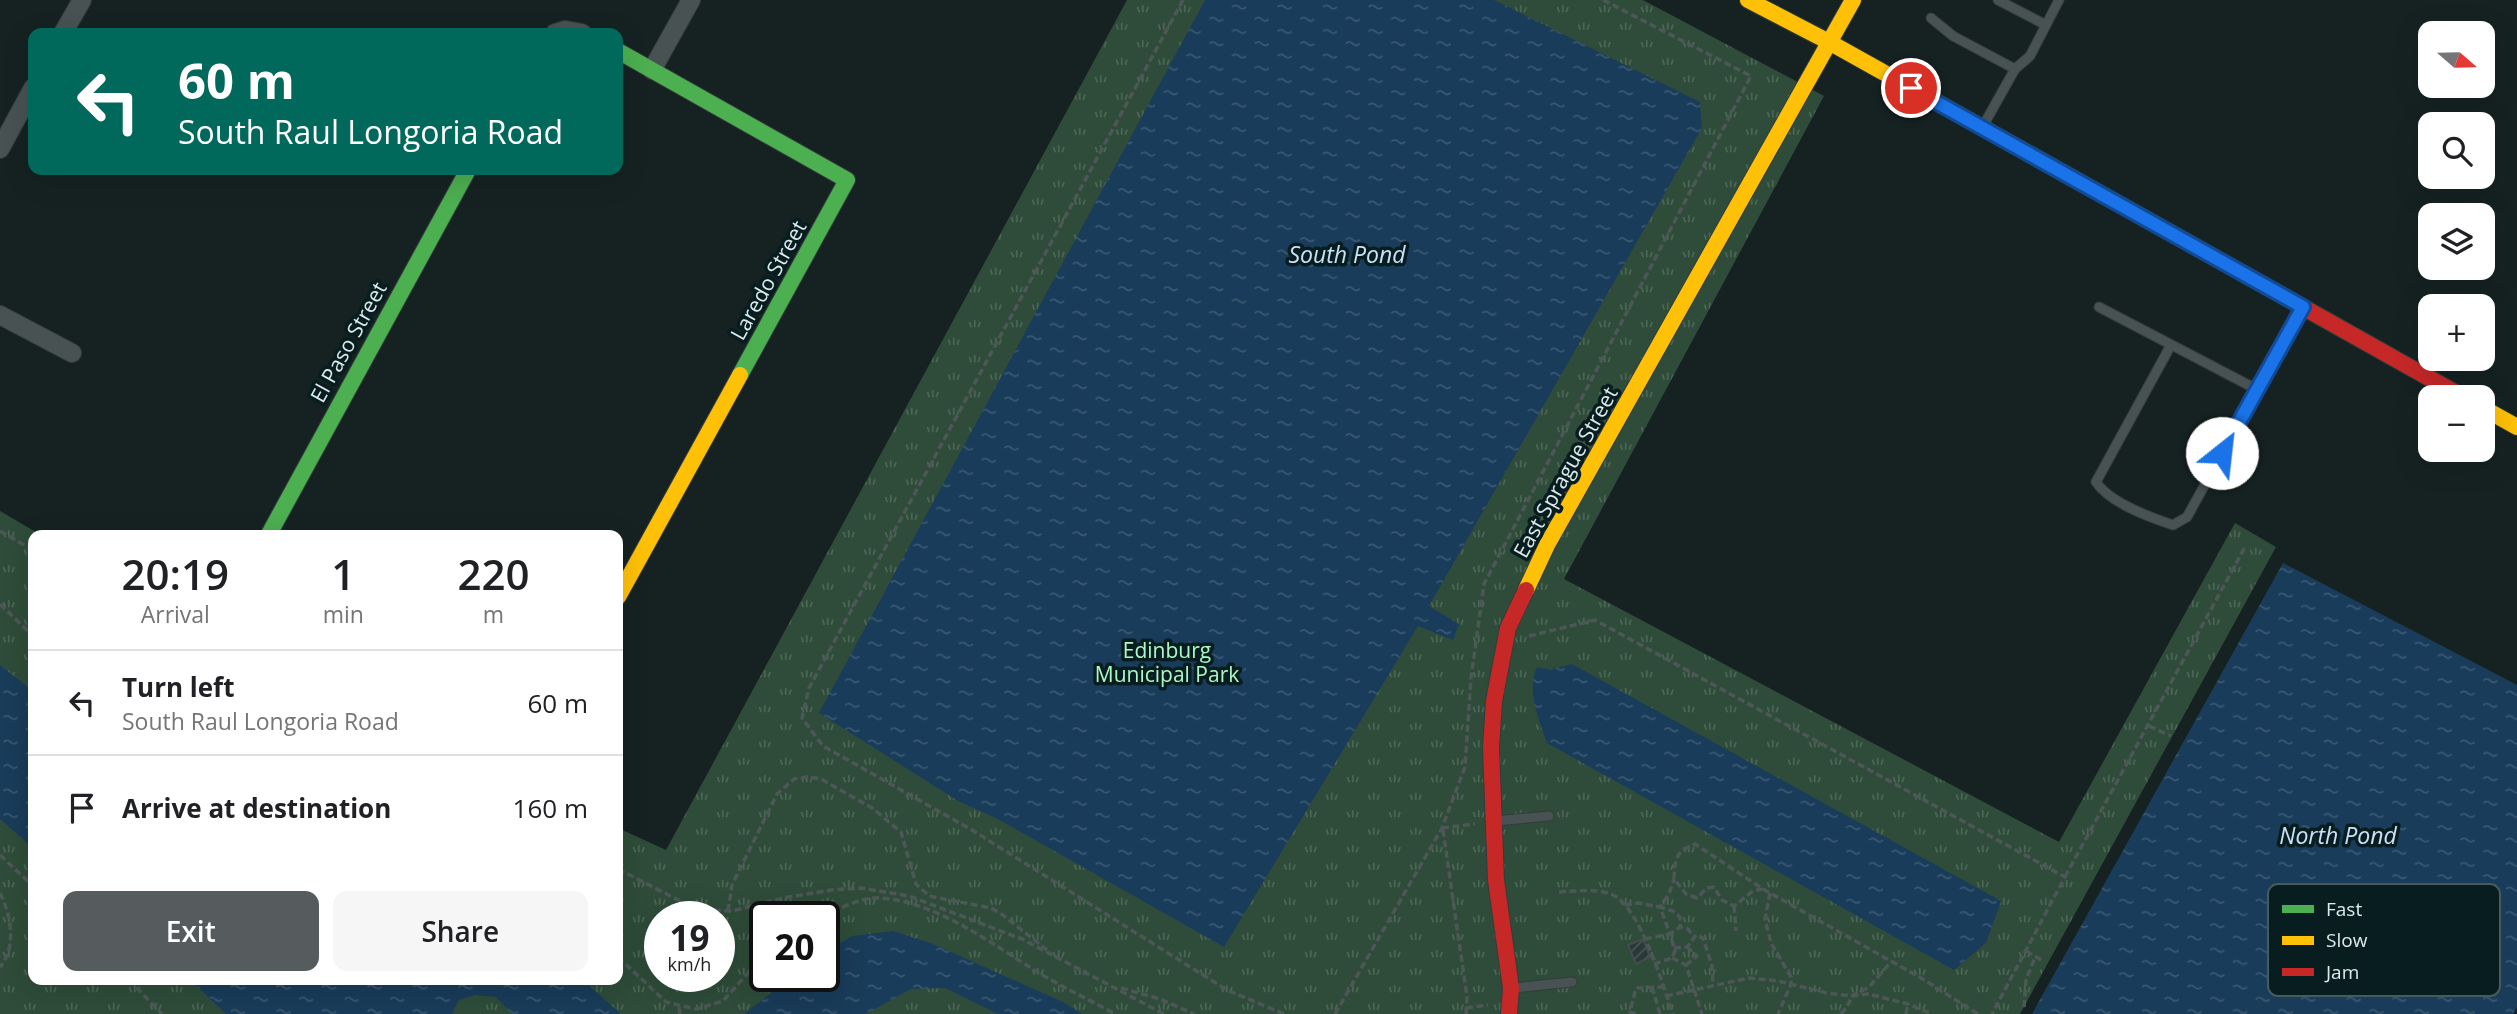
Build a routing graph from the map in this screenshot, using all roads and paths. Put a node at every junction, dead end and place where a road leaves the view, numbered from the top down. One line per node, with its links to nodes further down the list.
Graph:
1 (82, 0): 11 (street)
2 (691, 0): 15 (street)
3 (1183, 0): 103 (path)
4 (1603, 0): 42 (path)
5 (1748, 0): 12 (street)
6 (1853, 0): 12 (street, East Sprague Street)
7 (1998, 0): 10 (lane)
8 (2059, 0): 10 (lane)
9 (1931, 18): 14 (lane)
10 (2046, 25): 14 (lane)
11 (66, 28)
12 (1829, 42): 17 (street); 40 (street, East Sprague Street)
13 (623, 54): 15 (street)
14 (2015, 69): 17 (lane)
15 (652, 70): 33 (street, Laredo Street)
16 (28, 97): 18 (street)
17 (1982, 127): 21 (street)
18 (0, 149)
19 (465, 175): 29 (street, El Paso Street)
20 (2099, 307): 23 (lane)
21 (2303, 307): 25 (street); 26 (lane)
22 (0, 315): 24 (street)
23 (2172, 345): 26 (lane); 26 (lane)
24 (72, 353)
25 (2442, 385)
26 (2258, 390)
27 (2495, 415): 28 (street)
28 (2517, 427)
29 (271, 530)
30 (0, 531): 31 (path)
31 (28, 547)
32 (2245, 547): 37 (path)
33 (623, 588)
34 (0, 604): 35 (path)
35 (28, 631)
36 (1524, 637): 45 (path)
37 (2149, 726): 38 (path); 45 (path)
38 (2171, 736)
39 (1549, 816): 40 (lane)
40 (1494, 821): 86 (street, East Sprague Street)
41 (1476, 824): 42 (path)
42 (1442, 828): 95 (path); 104 (path)
43 (0, 855): 47 (path)
44 (623, 872): 52 (path)
45 (2065, 877): 67 (path)
46 (1674, 879): 48 (path); 55 (path); 56 (path)
47 (28, 881)
48 (1763, 888): 51 (path); 55 (path)
49 (1559, 892): 54 (path)
50 (0, 893): 77 (path)
51 (1770, 893): 74 (path); 80 (path)
52 (678, 901)
53 (730, 901): 68 (path)
54 (1625, 905): 56 (path); 63 (path)
55 (1734, 906): 60 (path)
56 (1660, 907): 59 (path); 61 (path)
57 (735, 909): 68 (path)
58 (840, 910): 100 (path)
59 (1680, 927): 61 (path); 62 (path)
60 (1736, 931)
61 (1670, 934): 63 (path); 65 (path)
62 (1694, 937): 64 (path); 66 (path)
63 (1645, 939): 75 (path)
64 (1687, 947): 65 (path); 69 (path)
65 (1674, 948): 71 (path)
66 (1708, 950): 69 (path); 82 (path)
67 (2026, 951): 70 (path); 114 (path)
68 (1055, 956): 83 (path)
69 (1697, 956): 76 (path)
70 (2035, 957): 72 (path); 94 (path)
71 (1672, 958): 75 (path); 76 (path)
72 (2043, 961)
73 (623, 962): 92 (path)
74 (1891, 962): 89 (path); 113 (path)
75 (1654, 964): 85 (path)
76 (1686, 965): 87 (path)
77 (0, 967)
78 (749, 972): 92 (path)
79 (1572, 982): 86 (lane)
80 (1791, 984): 82 (path); 89 (path); 109 (path)
81 (134, 985): 98 (path)
82 (1713, 985): 87 (path)
83 (1116, 987): 101 (path); 102 (path)
84 (1652, 987): 85 (path); 96 (path); 97 (path)
85 (1663, 987): 88 (path)
86 (1511, 988): 105 (street, East Sprague Street)
87 (1695, 988): 88 (path); 108 (path)
88 (1667, 996): 93 (path)
89 (1852, 996): 91 (path); 110 (path)
90 (1490, 1004): 95 (path)
91 (1908, 1004): 111 (path); 112 (path)
92 (679, 1007): 99 (path)
93 (1671, 1007): 97 (path); 107 (path)
94 (2024, 1007)
95 (1466, 1011)
96 (1630, 1013): 106 (path)
97 (1659, 1013)
98 (162, 1014)
99 (680, 1014)
100 (1115, 1014)
101 (1164, 1014)
102 (1194, 1014)
103 (1284, 1014)
104 (1335, 1014)
105 (1508, 1014)
106 (1636, 1014)
107 (1673, 1014)
108 (1702, 1014)
109 (1777, 1014)
110 (1841, 1014)
111 (1906, 1014)
112 (1932, 1014)
113 (1978, 1014)
114 (1992, 1014)

